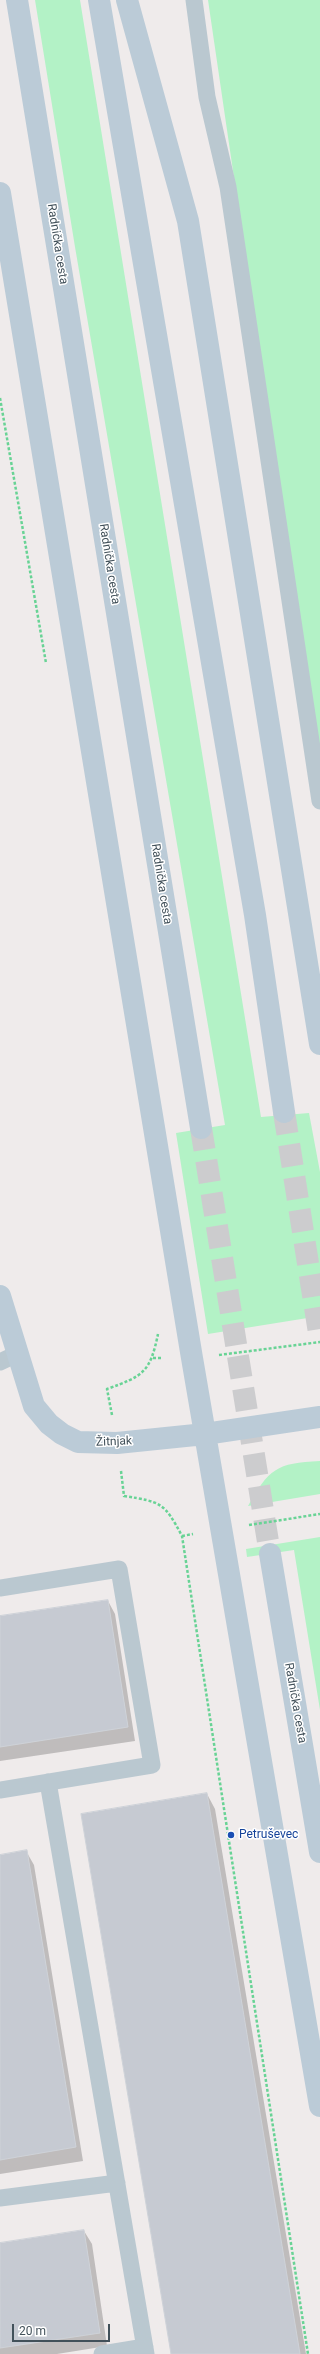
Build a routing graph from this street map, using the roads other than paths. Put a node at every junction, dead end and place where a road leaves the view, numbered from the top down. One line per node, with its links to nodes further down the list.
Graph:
1 (17, 0): 9 (main road, Radnička cesta)
2 (99, 0): 8 (main road)
3 (127, 0): 7 (main road)
4 (194, 0): 6 (lane)
5 (0, 193): 13 (main road)
6 (320, 802)
7 (320, 1044)
8 (284, 1112)
9 (201, 1128)
10 (0, 1296): 11 (main road, Žitnjak)
11 (9, 1358): 13 (main road, Žitnjak)
12 (320, 1417): 13 (main road, Žitnjak)
13 (205, 1434): 19 (main road)
14 (270, 1554): 18 (main road, Radnička cesta)
15 (0, 1588): 16 (lane)
16 (48, 1782): 17 (lane); 20 (lane)
17 (0, 1790)
18 (320, 1852)
19 (320, 2106)
20 (117, 2183): 21 (lane); 22 (lane)
21 (0, 2198)
22 (146, 2351): 23 (lane)
23 (102, 2354)

